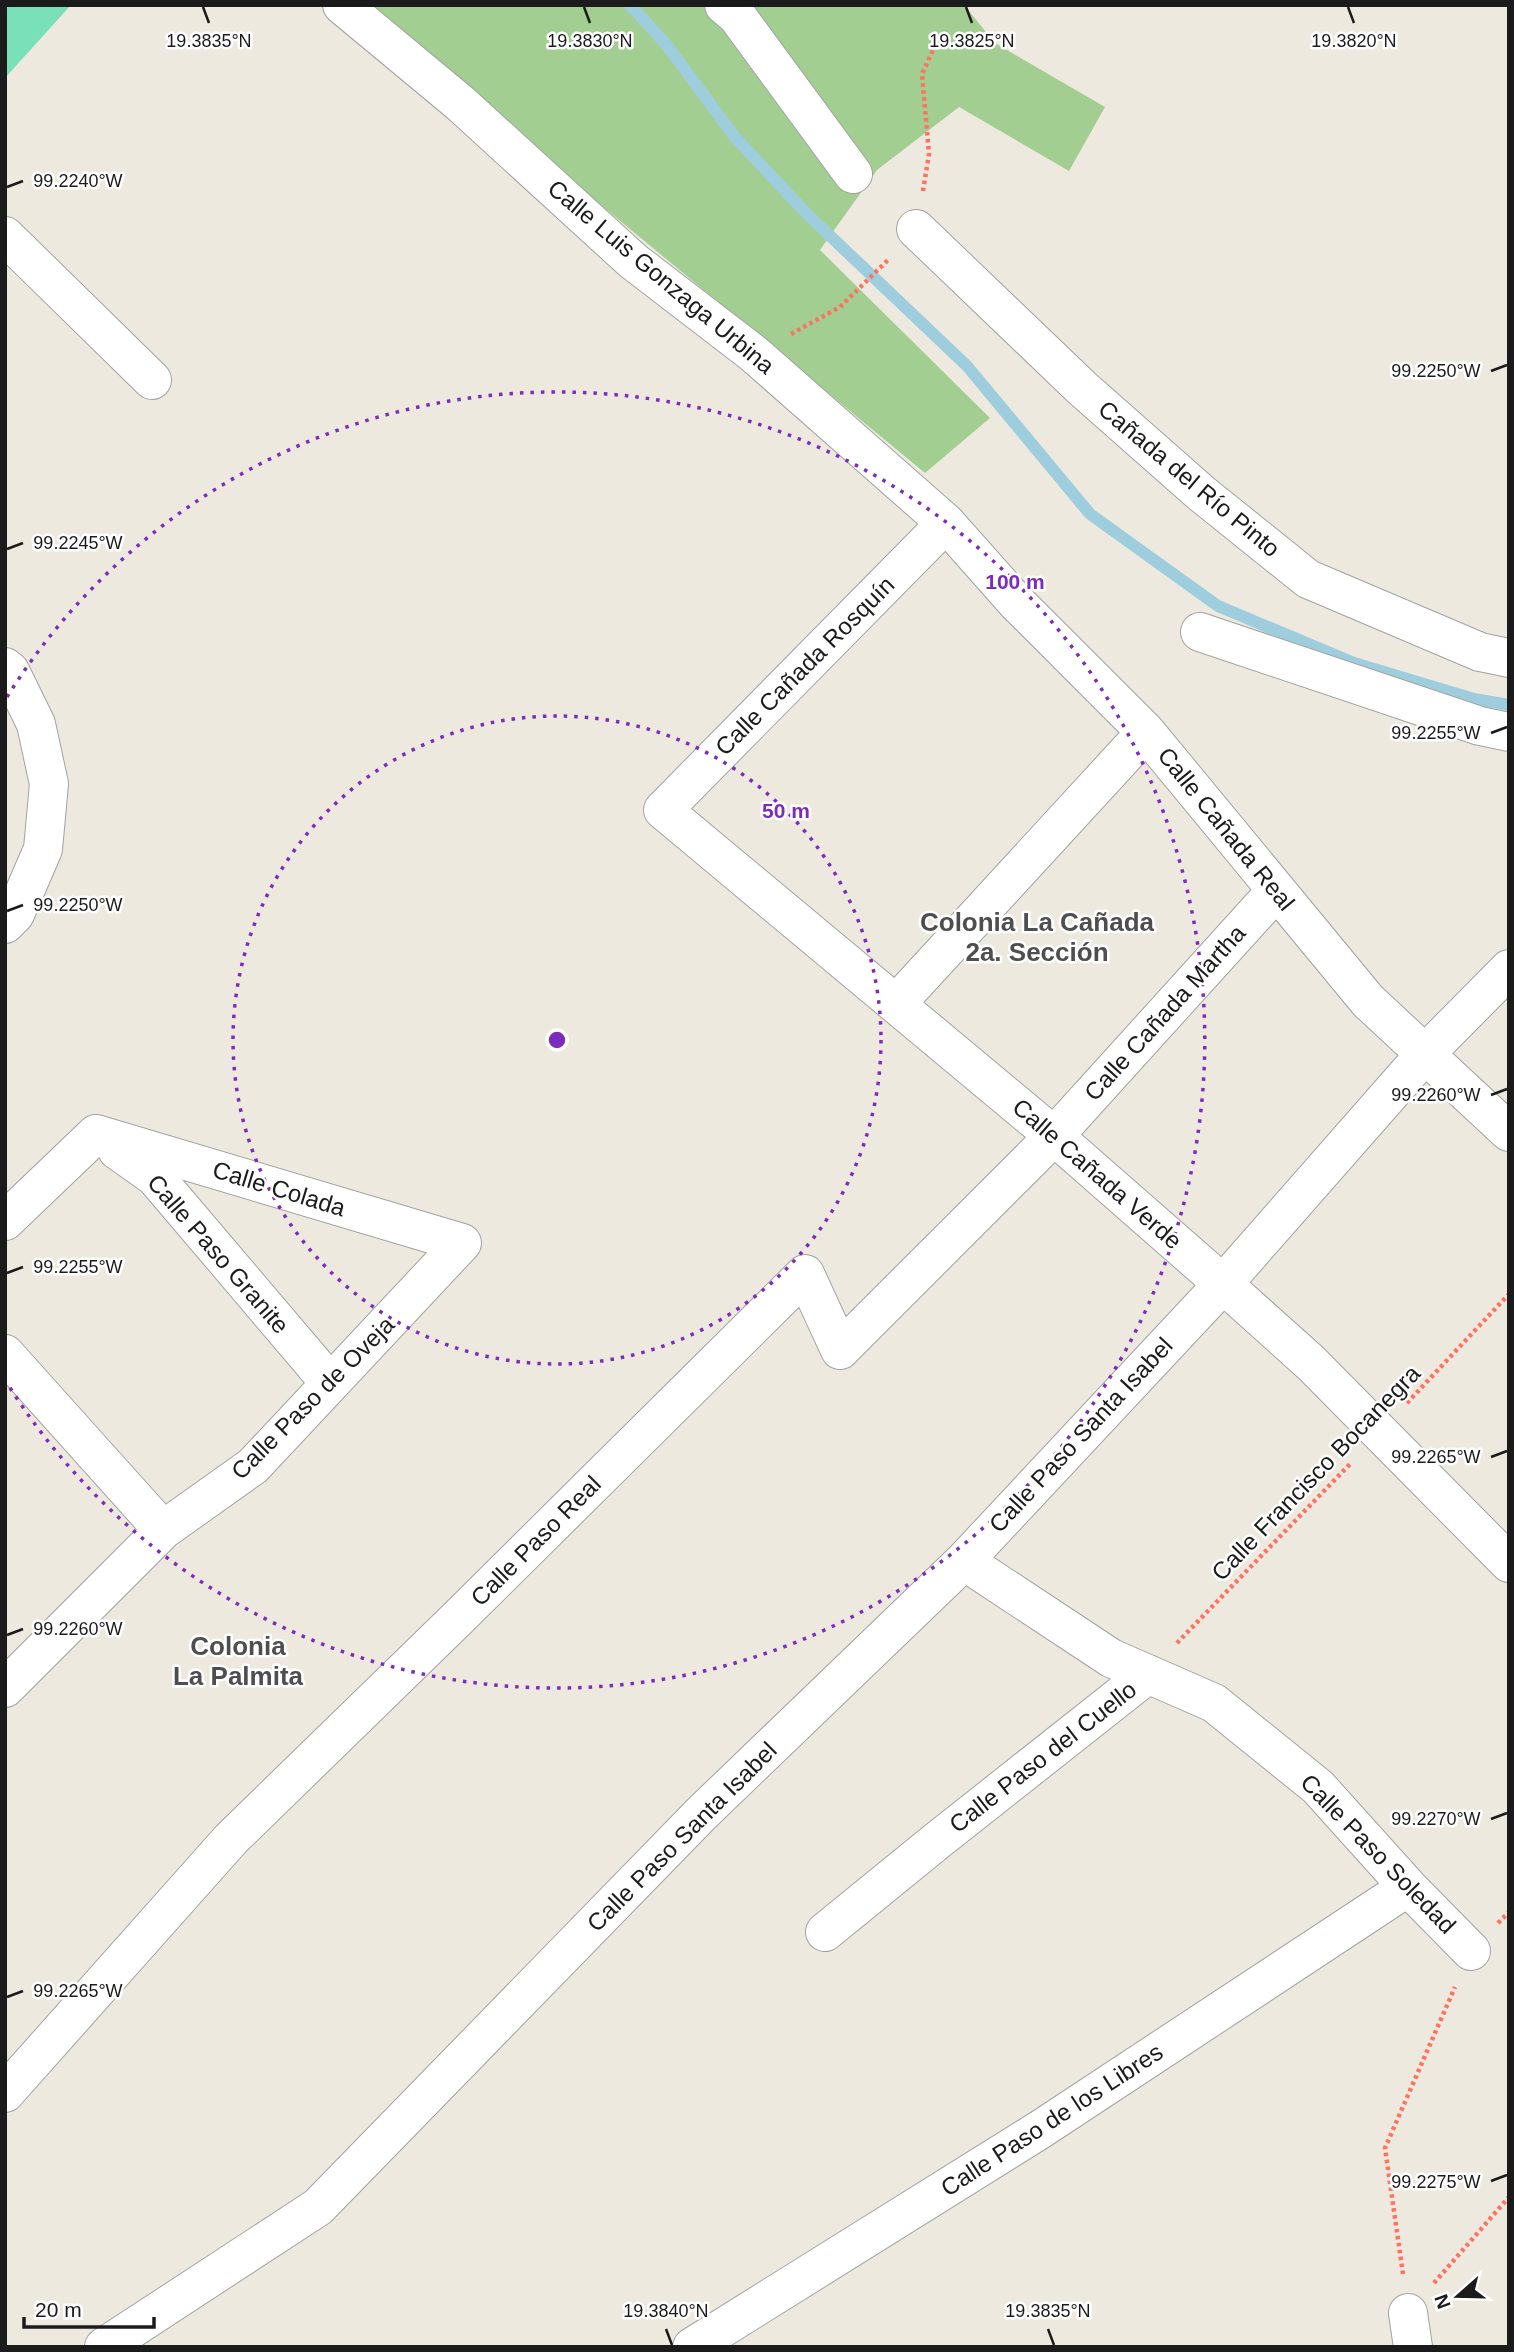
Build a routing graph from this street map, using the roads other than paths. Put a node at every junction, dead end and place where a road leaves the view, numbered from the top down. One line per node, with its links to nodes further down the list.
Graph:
1 (342, 5): 7 (street, Calle Luis Gonzaga Urbina)
2 (724, 5): 3 (street)
3 (853, 174)
4 (916, 229): 9 (street, Cañada del Río Pinto)
5 (5, 236): 6 (street)
6 (152, 380)
7 (946, 523): 11 (street, Calle Cañada Real); 13 (street, Calle Cañada Rosquín)
8 (1200, 632): 12 (street)
9 (1509, 658)
10 (5, 667): 15 (street)
11 (1146, 732): 14 (street, Calle Cañada Real); 17 (street)
12 (1509, 732)
13 (663, 810): 17 (street, Calle Cañada Verde)
14 (1276, 891): 18 (street, Calle Cañada Real); 21 (street, Calle Cañada Martha)
15 (5, 925)
16 (1509, 970): 18 (street, Calle Paso Santa Isabel)
17 (896, 1004): 21 (street, Calle Cañada Verde)
18 (1425, 1054): 19 (street, Calle Cañada Real); 24 (street, Calle Paso Santa Isabel)
19 (1509, 1132)
20 (96, 1134): 22 (street); 23 (street, Calle Colada); 26 (street, Calle Paso Granite)
21 (1054, 1136): 24 (street, Calle Cañada Verde); 35 (street, Calle Paso Real)
22 (5, 1221)
23 (462, 1244): 26 (street, Calle Paso de Oveja)
24 (1223, 1284): 28 (street, Calle Paso Santa Isabel); 29 (street, Calle Cañada Verde)
25 (5, 1354): 27 (street)
26 (330, 1383): 27 (street, Calle Paso de Oveja)
27 (163, 1530): 31 (street, Calle Paso de Oveja)
28 (964, 1561): 30 (street, Calle Paso Soledad); 37 (street, Calle Paso Santa Isabel)
29 (1509, 1563)
30 (1148, 1674): 32 (street, Calle Paso Soledad); 33 (street, Calle Paso del Cuello)
31 (5, 1688)
32 (1408, 1887): 34 (street, Calle Paso Soledad); 36 (street, Calle Paso de los Libres)
33 (825, 1932)
34 (1471, 1951)
35 (5, 2093)
36 (712, 2342)
37 (104, 2347)

